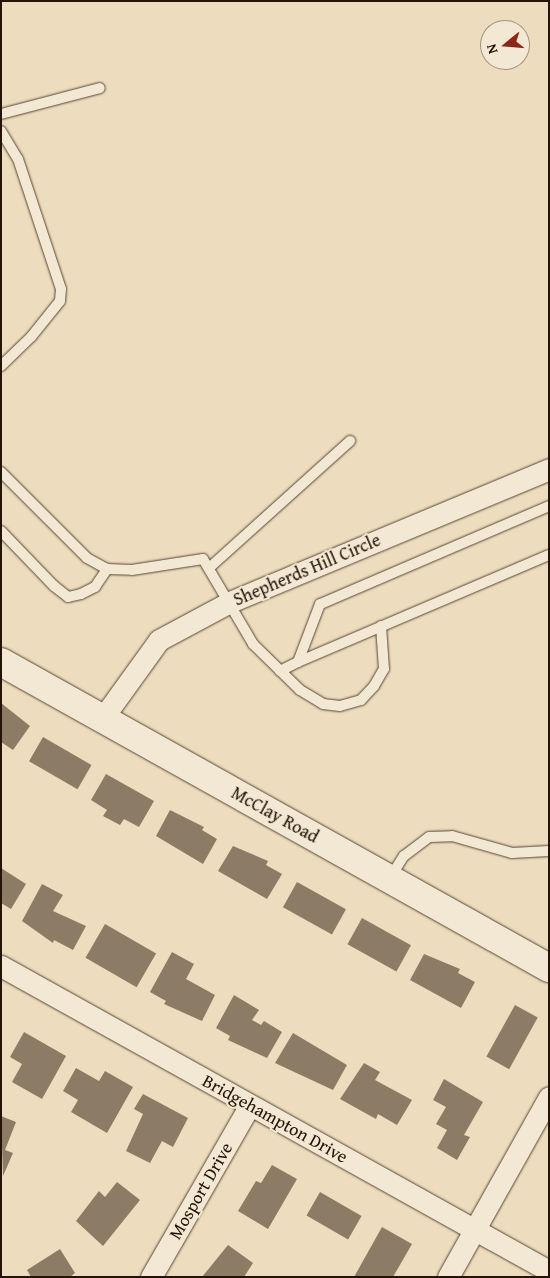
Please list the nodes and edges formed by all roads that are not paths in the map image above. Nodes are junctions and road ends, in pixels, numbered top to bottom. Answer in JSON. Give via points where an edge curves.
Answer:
{"nodes":[{"id":1,"x":100,"y":88,"type":"dead end"},
{"id":2,"x":1,"y":114,"type":"edge"},
{"id":3,"x":1,"y":131,"type":"edge"},
{"id":4,"x":1,"y":366,"type":"edge"},
{"id":5,"x":350,"y":441,"type":"dead end"},
{"id":6,"x":549,"y":469,"type":"edge"},
{"id":7,"x":1,"y":472,"type":"edge"},
{"id":8,"x":549,"y":506,"type":"edge"},
{"id":9,"x":1,"y":531,"type":"edge"},
{"id":10,"x":549,"y":555,"type":"edge"},
{"id":11,"x":209,"y":568,"type":"junction"},
{"id":12,"x":107,"y":569,"type":"junction"},
{"id":13,"x":230,"y":602,"type":"junction"},
{"id":14,"x":381,"y":626,"type":"junction"},
{"id":15,"x":1,"y":662,"type":"edge"},
{"id":16,"x":298,"y":662,"type":"junction"},
{"id":17,"x":280,"y":671,"type":"junction"},
{"id":18,"x":102,"y":719,"type":"junction"},
{"id":19,"x":549,"y":851,"type":"edge"},
{"id":20,"x":389,"y":879,"type":"junction"},
{"id":21,"x":549,"y":968,"type":"edge"},
{"id":22,"x":4,"y":973,"type":"edge"},
{"id":23,"x":549,"y":1096,"type":"edge"},
{"id":24,"x":250,"y":1105,"type":"junction"},
{"id":25,"x":473,"y":1230,"type":"junction"},
{"id":26,"x":549,"y":1271,"type":"edge"},
{"id":27,"x":151,"y":1277,"type":"edge"},
{"id":28,"x":448,"y":1277,"type":"edge"}],
"edges":[{"from":1,"to":2,"type":"lane"},
{"from":3,"to":4,"type":"lane","via":[[18,159],[62,289],[60,301],[31,337]]},
{"from":5,"to":11,"type":"lane"},
{"from":6,"to":13,"type":"street","name":"Shepherds Hill Circle"},
{"from":7,"to":12,"type":"lane","via":[[87,558]]},
{"from":8,"to":16,"type":"lane","via":[[320,604]]},
{"from":9,"to":12,"type":"lane","via":[[54,586],[68,596],[81,594],[95,586]]},
{"from":10,"to":14,"type":"lane"},
{"from":11,"to":12,"type":"lane","via":[[203,559],[132,570]]},
{"from":11,"to":13,"type":"lane"},
{"from":13,"to":17,"type":"lane","via":[[253,644]]},
{"from":13,"to":18,"type":"street","name":"Shepherds Hill Circle","via":[[160,640]]},
{"from":14,"to":16,"type":"lane"},
{"from":14,"to":17,"type":"lane","via":[[384,669],[361,700],[340,706],[323,704],[300,690]]},
{"from":15,"to":18,"type":"main road","name":"McClay Road"},
{"from":16,"to":17,"type":"lane"},
{"from":18,"to":20,"type":"main road","name":"McClay Road"},
{"from":19,"to":20,"type":"lane","via":[[512,853],[452,836],[428,837],[404,856]]},
{"from":20,"to":21,"type":"main road","name":"McClay Road"},
{"from":22,"to":24,"type":"street","name":"Bridgehampton Drive"},
{"from":23,"to":25,"type":"street"},
{"from":24,"to":25,"type":"street","name":"Bridgehampton Drive"},
{"from":24,"to":27,"type":"street","name":"Mosport Drive"},
{"from":25,"to":26,"type":"street","name":"Bridgehampton Drive"},
{"from":25,"to":28,"type":"street"}]}
